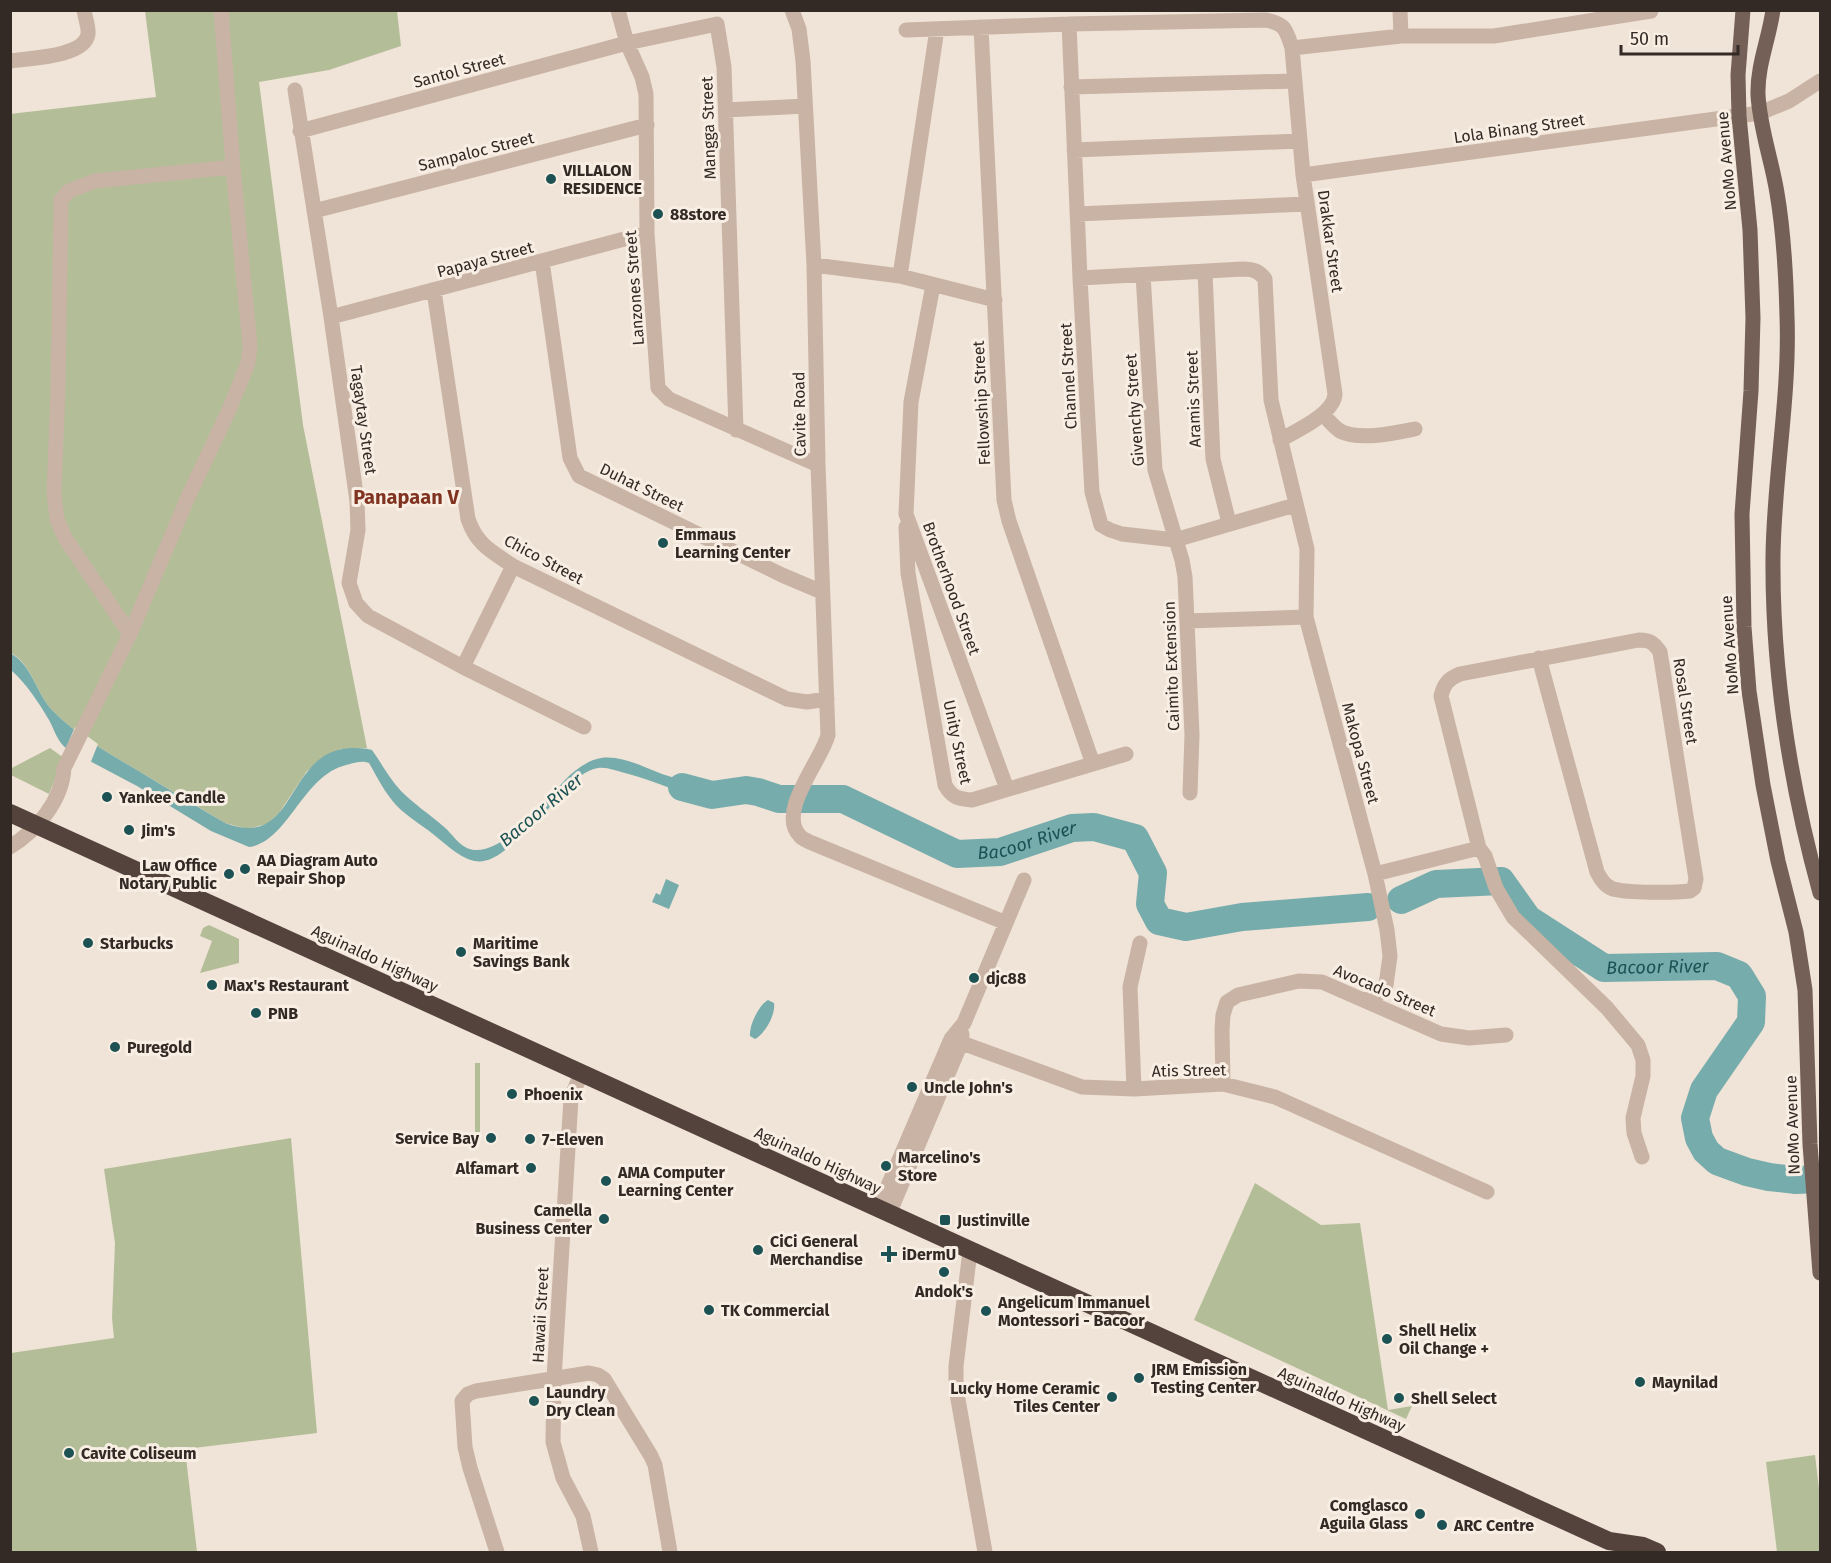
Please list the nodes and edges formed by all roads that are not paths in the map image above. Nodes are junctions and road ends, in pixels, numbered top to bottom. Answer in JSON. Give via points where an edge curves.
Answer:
{"nodes":[{"id":1,"x":84,"y":10,"type":"edge"},
{"id":2,"x":221,"y":10,"type":"edge"},
{"id":3,"x":618,"y":10,"type":"edge"},
{"id":4,"x":792,"y":10,"type":"edge"},
{"id":5,"x":1400,"y":10,"type":"edge"},
{"id":6,"x":1743,"y":10,"type":"edge"},
{"id":7,"x":1773,"y":10,"type":"edge"},
{"id":8,"x":1651,"y":11,"type":"edge"},
{"id":9,"x":1069,"y":24,"type":"junction"},
{"id":10,"x":981,"y":27,"type":"junction"},
{"id":11,"x":937,"y":29,"type":"junction"},
{"id":12,"x":906,"y":30,"type":"dead end"},
{"id":13,"x":1401,"y":36,"type":"junction"},
{"id":14,"x":627,"y":43,"type":"junction"},
{"id":15,"x":1292,"y":48,"type":"junction"},
{"id":16,"x":10,"y":61,"type":"edge"},
{"id":17,"x":1295,"y":81,"type":"junction"},
{"id":18,"x":1821,"y":81,"type":"edge"},
{"id":19,"x":1071,"y":87,"type":"junction"},
{"id":20,"x":295,"y":90,"type":"dead end"},
{"id":21,"x":805,"y":106,"type":"junction"},
{"id":22,"x":726,"y":110,"type":"junction"},
{"id":23,"x":1760,"y":113,"type":"junction"},
{"id":24,"x":1740,"y":116,"type":"junction"},
{"id":25,"x":647,"y":125,"type":"junction"},
{"id":26,"x":300,"y":131,"type":"junction"},
{"id":27,"x":1300,"y":141,"type":"junction"},
{"id":28,"x":1074,"y":150,"type":"junction"},
{"id":29,"x":233,"y":167,"type":"junction"},
{"id":30,"x":1303,"y":175,"type":"junction"},
{"id":31,"x":1307,"y":204,"type":"junction"},
{"id":32,"x":314,"y":211,"type":"junction"},
{"id":33,"x":1077,"y":214,"type":"junction"},
{"id":34,"x":647,"y":233,"type":"junction"},
{"id":35,"x":542,"y":261,"type":"junction"},
{"id":36,"x":814,"y":265,"type":"junction"},
{"id":37,"x":1205,"y":272,"type":"junction"},
{"id":38,"x":1143,"y":275,"type":"junction"},
{"id":39,"x":900,"y":276,"type":"junction"},
{"id":40,"x":1080,"y":278,"type":"junction"},
{"id":41,"x":933,"y":285,"type":"junction"},
{"id":42,"x":434,"y":291,"type":"junction"},
{"id":43,"x":995,"y":300,"type":"junction"},
{"id":44,"x":332,"y":317,"type":"junction"},
{"id":45,"x":1323,"y":414,"type":"junction"},
{"id":46,"x":1415,"y":429,"type":"dead end"},
{"id":47,"x":736,"y":430,"type":"junction"},
{"id":48,"x":1280,"y":440,"type":"junction"},
{"id":49,"x":818,"y":465,"type":"junction"},
{"id":50,"x":1295,"y":505,"type":"junction"},
{"id":51,"x":906,"y":514,"type":"junction"},
{"id":52,"x":1229,"y":523,"type":"junction"},
{"id":53,"x":1175,"y":540,"type":"junction"},
{"id":54,"x":513,"y":566,"type":"junction"},
{"id":55,"x":822,"y":592,"type":"junction"},
{"id":56,"x":1306,"y":617,"type":"junction"},
{"id":57,"x":1187,"y":621,"type":"junction"},
{"id":58,"x":130,"y":634,"type":"junction"},
{"id":59,"x":1539,"y":658,"type":"junction"},
{"id":60,"x":463,"y":667,"type":"junction"},
{"id":61,"x":827,"y":699,"type":"junction"},
{"id":62,"x":584,"y":727,"type":"dead end"},
{"id":63,"x":1126,"y":754,"type":"dead end"},
{"id":64,"x":1092,"y":764,"type":"junction"},
{"id":65,"x":1007,"y":789,"type":"junction"},
{"id":66,"x":1190,"y":793,"type":"dead end"},
{"id":67,"x":10,"y":813,"type":"edge"},
{"id":68,"x":38,"y":825,"type":"junction"},
{"id":69,"x":10,"y":847,"type":"edge"},
{"id":70,"x":1482,"y":852,"type":"junction"},
{"id":71,"x":1375,"y":874,"type":"junction"},
{"id":72,"x":1024,"y":880,"type":"dead end"},
{"id":73,"x":1821,"y":893,"type":"edge"},
{"id":74,"x":1006,"y":923,"type":"junction"},
{"id":75,"x":1140,"y":942,"type":"dead end"},
{"id":76,"x":1365,"y":1000,"type":"junction"},
{"id":77,"x":1506,"y":1035,"type":"dead end"},
{"id":78,"x":956,"y":1041,"type":"junction"},
{"id":79,"x":581,"y":1074,"type":"junction"},
{"id":80,"x":1223,"y":1084,"type":"junction"},
{"id":81,"x":1134,"y":1089,"type":"junction"},
{"id":82,"x":1642,"y":1157,"type":"dead end"},
{"id":83,"x":1486,"y":1192,"type":"dead end"},
{"id":84,"x":884,"y":1212,"type":"junction"},
{"id":85,"x":970,"y":1251,"type":"junction"},
{"id":86,"x":1821,"y":1273,"type":"edge"},
{"id":87,"x":554,"y":1379,"type":"junction"},
{"id":88,"x":1612,"y":1549,"type":"edge"},
{"id":89,"x":497,"y":1552,"type":"edge"},
{"id":90,"x":591,"y":1552,"type":"edge"},
{"id":91,"x":670,"y":1552,"type":"edge"},
{"id":92,"x":985,"y":1552,"type":"edge"},
{"id":93,"x":1657,"y":1552,"type":"edge"}],
"edges":[{"from":1,"to":16,"type":"street","via":[[88,34],[83,45],[72,52]]},
{"from":2,"to":29,"type":"street"},
{"from":3,"to":14,"type":"street","name":"Lanzones Street"},
{"from":4,"to":21,"type":"street","name":"Cavite Road","via":[[799,29]]},
{"from":5,"to":13,"type":"street"},
{"from":6,"to":24,"type":"main road","name":"NoMo Avenue","via":[[1738,75]]},
{"from":7,"to":23,"type":"main road","via":[[1758,78]]},
{"from":8,"to":13,"type":"street","via":[[1494,36]]},
{"from":9,"to":10,"type":"street"},
{"from":9,"to":15,"type":"street","name":"Drakkar Street","via":[[1266,20],[1278,22],[1286,29]]},
{"from":9,"to":19,"type":"street","name":"Channel Street"},
{"from":10,"to":11,"type":"street"},
{"from":10,"to":43,"type":"street","name":"Fellowship Street"},
{"from":11,"to":12,"type":"street"},
{"from":11,"to":39,"type":"street"},
{"from":13,"to":15,"type":"street"},
{"from":14,"to":22,"type":"street","name":"Mangga Street","via":[[717,24]]},
{"from":14,"to":25,"type":"street","name":"Lanzones Street","via":[[642,77]]},
{"from":14,"to":26,"type":"street","name":"Santol Street"},
{"from":15,"to":17,"type":"street","name":"Drakkar Street"},
{"from":17,"to":19,"type":"street"},
{"from":17,"to":27,"type":"street","name":"Drakkar Street"},
{"from":18,"to":23,"type":"street","name":"Lola Binang Street"},
{"from":19,"to":28,"type":"street","name":"Channel Street"},
{"from":20,"to":26,"type":"street","name":"Tagaytay Street"},
{"from":21,"to":22,"type":"street"},
{"from":21,"to":36,"type":"street","name":"Cavite Road"},
{"from":22,"to":47,"type":"street","name":"Mangga Street"},
{"from":23,"to":24,"type":"street","name":"Lola Binang Street"},
{"from":23,"to":73,"type":"main road","via":[[1778,202],[1787,318],[1775,516],[1775,623],[1794,782]]},
{"from":24,"to":30,"type":"street","name":"Lola Binang Street"},
{"from":24,"to":86,"type":"main road","name":"NoMo Avenue","via":[[1753,318],[1742,513],[1744,627],[1763,784],[1805,990],[1809,1144]]},
{"from":25,"to":32,"type":"street","name":"Sampaloc Street"},
{"from":25,"to":34,"type":"street","name":"Lanzones Street"},
{"from":26,"to":32,"type":"street","name":"Tagaytay Street"},
{"from":27,"to":28,"type":"street"},
{"from":27,"to":30,"type":"street","name":"Drakkar Street"},
{"from":28,"to":33,"type":"street","name":"Channel Street"},
{"from":29,"to":58,"type":"street","via":[[250,346],[248,363]]},
{"from":29,"to":58,"type":"street","via":[[95,181],[69,191],[61,200],[54,493],[57,519]]},
{"from":30,"to":31,"type":"street","name":"Drakkar Street"},
{"from":31,"to":33,"type":"street"},
{"from":31,"to":45,"type":"street","name":"Drakkar Street","via":[[1335,394],[1332,405]]},
{"from":32,"to":44,"type":"street","name":"Tagaytay Street"},
{"from":33,"to":40,"type":"street","name":"Channel Street"},
{"from":34,"to":35,"type":"street","name":"Papaya Street"},
{"from":34,"to":47,"type":"street","name":"Lanzones Street","via":[[658,388],[669,399]]},
{"from":35,"to":42,"type":"street","name":"Papaya Street"},
{"from":35,"to":55,"type":"street","name":"Duhat Street","via":[[570,458],[579,476]]},
{"from":36,"to":39,"type":"street"},
{"from":36,"to":49,"type":"street","name":"Cavite Road"},
{"from":37,"to":38,"type":"street"},
{"from":37,"to":48,"type":"street","name":"Makopa Street","via":[[1253,269],[1264,279],[1271,400]]},
{"from":37,"to":52,"type":"street","name":"Aramis Street","via":[[1213,459]]},
{"from":38,"to":40,"type":"street"},
{"from":38,"to":53,"type":"street","name":"Givenchy Street","via":[[1155,470]]},
{"from":39,"to":41,"type":"street"},
{"from":40,"to":53,"type":"street","name":"Channel Street","via":[[1092,492],[1098,517],[1101,525],[1122,534]]},
{"from":41,"to":43,"type":"street"},
{"from":41,"to":51,"type":"street","name":"Brotherhood Street","via":[[911,402]]},
{"from":42,"to":44,"type":"street","name":"Papaya Street"},
{"from":42,"to":54,"type":"street","name":"Chico Street","via":[[468,519],[482,545]]},
{"from":43,"to":64,"type":"street","name":"Fellowship Street","via":[[1006,511]]},
{"from":44,"to":60,"type":"street","name":"Tagaytay Street","via":[[357,501],[358,530],[349,582],[356,603],[368,616]]},
{"from":45,"to":46,"type":"street","via":[[1352,435]]},
{"from":45,"to":48,"type":"street"},
{"from":47,"to":49,"type":"street","name":"Lanzones Street"},
{"from":48,"to":50,"type":"street","name":"Makopa Street"},
{"from":49,"to":55,"type":"street","name":"Cavite Road"},
{"from":50,"to":52,"type":"street","name":"Channel Street"},
{"from":50,"to":56,"type":"street","name":"Makopa Street","via":[[1306,549]]},
{"from":51,"to":65,"type":"street","name":"Brotherhood Street"},
{"from":51,"to":65,"type":"street","name":"Unity Street","via":[[908,573],[945,785],[950,795],[961,800]]},
{"from":52,"to":53,"type":"street","name":"Channel Street"},
{"from":53,"to":57,"type":"street","name":"Caimito Extension","via":[[1185,578]]},
{"from":54,"to":60,"type":"street"},
{"from":54,"to":61,"type":"street","name":"Chico Street","via":[[788,699]]},
{"from":55,"to":61,"type":"street","name":"Cavite Road"},
{"from":56,"to":57,"type":"street"},
{"from":56,"to":71,"type":"street","name":"Makopa Street"},
{"from":57,"to":66,"type":"street","name":"Caimito Extension","via":[[1192,735]]},
{"from":58,"to":68,"type":"street","via":[[74,758],[64,768],[64,778]]},
{"from":59,"to":59,"type":"street","name":"Rosal Street","via":[[1639,640],[1655,644],[1660,652],[1696,884],[1690,891],[1612,888],[1602,882]]},
{"from":59,"to":70,"type":"street","name":"Rosal Street","via":[[1460,674],[1444,685],[1443,710]]},
{"from":60,"to":62,"type":"street","name":"Tagaytay Street"},
{"from":61,"to":74,"type":"street","name":"Cavite Road","via":[[826,743],[798,792],[795,828],[800,837]]},
{"from":63,"to":64,"type":"street","name":"Unity Street"},
{"from":64,"to":65,"type":"street","name":"Unity Street"},
{"from":67,"to":68,"type":"highway","name":"Aguinaldo Highway"},
{"from":68,"to":69,"type":"street"},
{"from":68,"to":79,"type":"highway","name":"Aguinaldo Highway"},
{"from":70,"to":71,"type":"street"},
{"from":70,"to":82,"type":"street","via":[[1513,917],[1607,1008],[1638,1045],[1643,1077],[1633,1118]]},
{"from":71,"to":76,"type":"street","name":"Makopa Street","via":[[1387,930],[1389,973],[1386,985]]},
{"from":72,"to":74,"type":"street"},
{"from":74,"to":78,"type":"street"},
{"from":75,"to":81,"type":"street","via":[[1130,987]]},
{"from":76,"to":77,"type":"street","name":"Avocado Street","via":[[1441,1034],[1469,1038]]},
{"from":76,"to":80,"type":"street","name":"Avocado Street","via":[[1322,982],[1309,981],[1238,995],[1227,1002],[1223,1015]]},
{"from":78,"to":81,"type":"street","name":"Atis Street","via":[[1082,1087]]},
{"from":78,"to":84,"type":"street"},
{"from":79,"to":84,"type":"highway","name":"Aguinaldo Highway"},
{"from":79,"to":87,"type":"street","name":"Hawaii Street","via":[[571,1098]]},
{"from":80,"to":81,"type":"street","name":"Atis Street"},
{"from":80,"to":83,"type":"street","name":"Atis Street","via":[[1275,1097]]},
{"from":84,"to":85,"type":"highway","name":"Aguinaldo Highway"},
{"from":85,"to":88,"type":"highway","name":"Aguinaldo Highway"},
{"from":85,"to":92,"type":"street","via":[[956,1388]]},
{"from":87,"to":89,"type":"street","via":[[476,1391],[462,1401],[465,1447]]},
{"from":87,"to":90,"type":"street","name":"Hawaii Street","via":[[554,1451],[562,1478],[583,1516]]},
{"from":87,"to":91,"type":"street","via":[[589,1372],[604,1379],[655,1465]]},
{"from":88,"to":93,"type":"highway","name":"Aguinaldo Highway","via":[[1643,1546]]}]}
